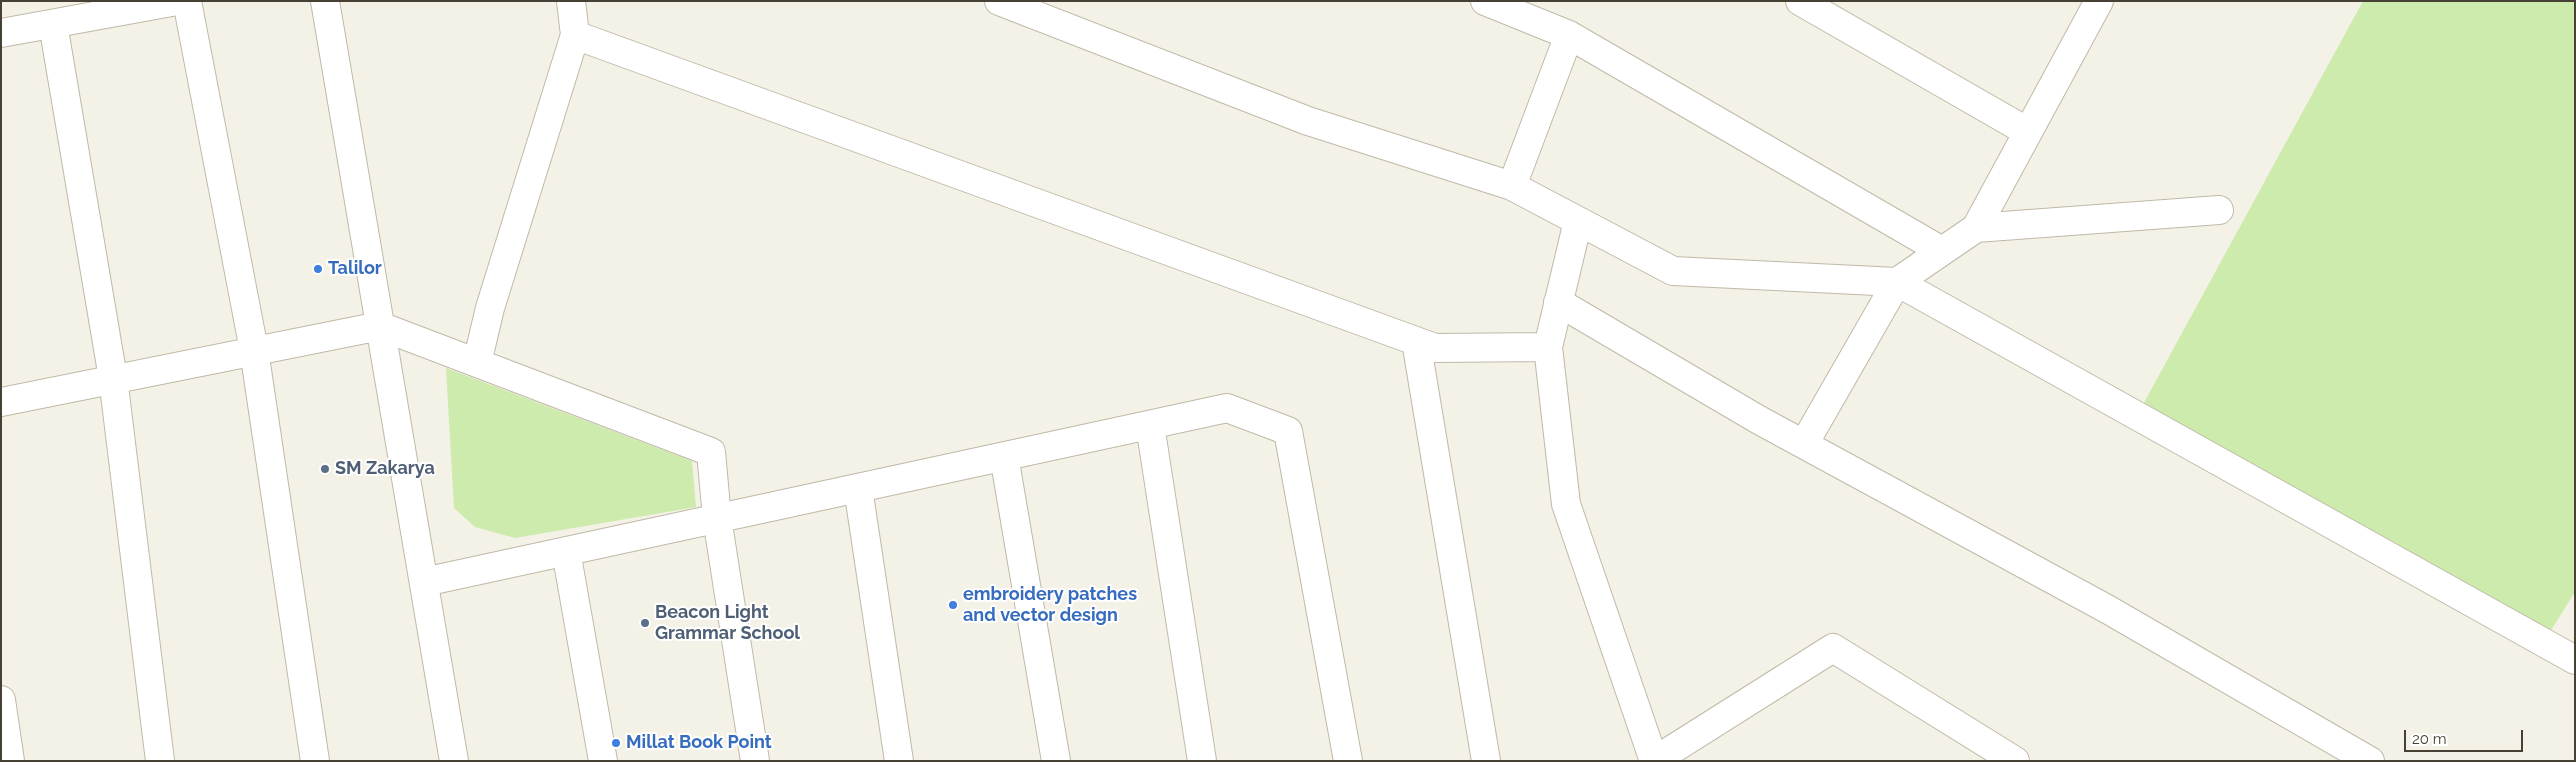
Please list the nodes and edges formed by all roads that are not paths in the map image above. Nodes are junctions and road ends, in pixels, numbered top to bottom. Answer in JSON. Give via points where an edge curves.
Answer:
{"nodes":[{"id":1,"x":177,"y":1,"type":"edge"},
{"id":2,"x":187,"y":1,"type":"edge"},
{"id":3,"x":325,"y":1,"type":"edge"},
{"id":4,"x":571,"y":1,"type":"edge"},
{"id":5,"x":999,"y":1,"type":"edge"},
{"id":6,"x":1485,"y":1,"type":"edge"},
{"id":7,"x":1800,"y":1,"type":"edge"},
{"id":8,"x":2099,"y":1,"type":"edge"},
{"id":9,"x":53,"y":24,"type":"junction"},
{"id":10,"x":1,"y":33,"type":"edge"},
{"id":11,"x":575,"y":35,"type":"junction"},
{"id":12,"x":1570,"y":36,"type":"junction"},
{"id":13,"x":2028,"y":132,"type":"junction"},
{"id":14,"x":1512,"y":186,"type":"junction"},
{"id":15,"x":2219,"y":210,"type":"dead end"},
{"id":16,"x":1578,"y":221,"type":"junction"},
{"id":17,"x":1976,"y":228,"type":"junction"},
{"id":18,"x":1942,"y":251,"type":"junction"},
{"id":19,"x":1897,"y":282,"type":"junction"},
{"id":20,"x":1558,"y":302,"type":"junction"},
{"id":21,"x":380,"y":326,"type":"junction"},
{"id":22,"x":1416,"y":341,"type":"junction"},
{"id":23,"x":1548,"y":347,"type":"junction"},
{"id":24,"x":254,"y":350,"type":"junction"},
{"id":25,"x":477,"y":363,"type":"junction"},
{"id":26,"x":113,"y":378,"type":"junction"},
{"id":27,"x":1,"y":402,"type":"edge"},
{"id":28,"x":1150,"y":425,"type":"junction"},
{"id":29,"x":1804,"y":444,"type":"junction"},
{"id":30,"x":1004,"y":456,"type":"junction"},
{"id":31,"x":858,"y":488,"type":"junction"},
{"id":32,"x":717,"y":518,"type":"junction"},
{"id":33,"x":566,"y":551,"type":"junction"},
{"id":34,"x":424,"y":582,"type":"junction"},
{"id":35,"x":2575,"y":660,"type":"edge"},
{"id":36,"x":1,"y":700,"type":"edge"},
{"id":37,"x":10,"y":761,"type":"edge"},
{"id":38,"x":160,"y":761,"type":"edge"},
{"id":39,"x":315,"y":761,"type":"edge"},
{"id":40,"x":454,"y":761,"type":"edge"},
{"id":41,"x":603,"y":761,"type":"edge"},
{"id":42,"x":755,"y":761,"type":"edge"},
{"id":43,"x":899,"y":761,"type":"edge"},
{"id":44,"x":1056,"y":761,"type":"edge"},
{"id":45,"x":1202,"y":761,"type":"edge"},
{"id":46,"x":1348,"y":761,"type":"edge"},
{"id":47,"x":1486,"y":761,"type":"edge"},
{"id":48,"x":1654,"y":761,"type":"edge"},
{"id":49,"x":2015,"y":761,"type":"edge"},
{"id":50,"x":2370,"y":761,"type":"edge"}],
"edges":[{"from":1,"to":9,"type":"street"},
{"from":2,"to":24,"type":"street"},
{"from":3,"to":21,"type":"street"},
{"from":4,"to":11,"type":"street"},
{"from":5,"to":14,"type":"street","via":[[1308,121]]},
{"from":6,"to":12,"type":"street"},
{"from":7,"to":13,"type":"street"},
{"from":8,"to":13,"type":"street"},
{"from":9,"to":10,"type":"street"},
{"from":9,"to":26,"type":"street"},
{"from":11,"to":22,"type":"street"},
{"from":11,"to":25,"type":"street","via":[[490,308]]},
{"from":12,"to":14,"type":"street"},
{"from":12,"to":18,"type":"street"},
{"from":13,"to":17,"type":"street"},
{"from":14,"to":16,"type":"street"},
{"from":15,"to":17,"type":"street"},
{"from":16,"to":19,"type":"street","via":[[1673,272]]},
{"from":16,"to":20,"type":"street"},
{"from":17,"to":18,"type":"street"},
{"from":18,"to":19,"type":"street"},
{"from":19,"to":29,"type":"street"},
{"from":19,"to":35,"type":"street"},
{"from":20,"to":23,"type":"street"},
{"from":20,"to":29,"type":"street"},
{"from":21,"to":24,"type":"street"},
{"from":21,"to":25,"type":"street"},
{"from":21,"to":34,"type":"street"},
{"from":22,"to":23,"type":"street","via":[[1435,348]]},
{"from":22,"to":47,"type":"street"},
{"from":23,"to":48,"type":"street","via":[[1566,504]]},
{"from":24,"to":26,"type":"street"},
{"from":24,"to":39,"type":"street"},
{"from":25,"to":32,"type":"street","via":[[711,452]]},
{"from":26,"to":27,"type":"street"},
{"from":26,"to":38,"type":"street"},
{"from":28,"to":30,"type":"street"},
{"from":28,"to":45,"type":"street"},
{"from":28,"to":46,"type":"street","via":[[1226,408],[1288,431]]},
{"from":29,"to":50,"type":"street","via":[[2107,610]]},
{"from":30,"to":31,"type":"street"},
{"from":30,"to":44,"type":"street"},
{"from":31,"to":32,"type":"street"},
{"from":31,"to":43,"type":"street"},
{"from":32,"to":33,"type":"street"},
{"from":32,"to":42,"type":"street"},
{"from":33,"to":34,"type":"street"},
{"from":33,"to":41,"type":"street"},
{"from":34,"to":40,"type":"street"},
{"from":36,"to":37,"type":"street"},
{"from":48,"to":49,"type":"street","via":[[1833,648]]}]}
